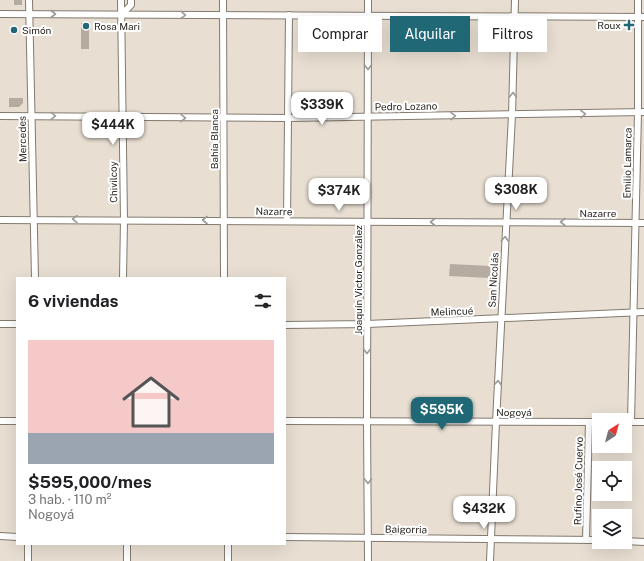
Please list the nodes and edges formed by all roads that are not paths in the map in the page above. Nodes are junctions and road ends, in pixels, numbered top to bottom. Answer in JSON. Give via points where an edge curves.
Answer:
{"nodes":[{"id":1,"x":29,"y":0,"type":"edge"},
{"id":2,"x":121,"y":0,"type":"edge"},
{"id":3,"x":131,"y":0,"type":"edge"},
{"id":4,"x":223,"y":0,"type":"edge"},
{"id":5,"x":368,"y":0,"type":"edge"},
{"id":6,"x":514,"y":0,"type":"edge"},
{"id":7,"x":638,"y":0,"type":"edge"},
{"id":8,"x":0,"y":14,"type":"edge"},
{"id":9,"x":29,"y":14,"type":"junction"},
{"id":10,"x":122,"y":14,"type":"junction"},
{"id":11,"x":223,"y":15,"type":"junction"},
{"id":12,"x":289,"y":15,"type":"junction"},
{"id":13,"x":368,"y":16,"type":"joint"},
{"id":14,"x":382,"y":16,"type":"edge"},
{"id":15,"x":478,"y":16,"type":"edge"},
{"id":16,"x":515,"y":16,"type":"edge"},
{"id":17,"x":547,"y":16,"type":"edge"},
{"id":18,"x":641,"y":17,"type":"edge"},
{"id":19,"x":368,"y":52,"type":"edge"},
{"id":20,"x":514,"y":52,"type":"edge"},
{"id":21,"x":641,"y":112,"type":"edge"},
{"id":22,"x":512,"y":115,"type":"junction"},
{"id":23,"x":0,"y":116,"type":"edge"},
{"id":24,"x":32,"y":116,"type":"junction"},
{"id":25,"x":122,"y":117,"type":"junction"},
{"id":26,"x":368,"y":117,"type":"junction"},
{"id":27,"x":224,"y":118,"type":"junction"},
{"id":28,"x":288,"y":118,"type":"junction"},
{"id":29,"x":34,"y":219,"type":"junction"},
{"id":30,"x":0,"y":220,"type":"edge"},
{"id":31,"x":124,"y":220,"type":"junction"},
{"id":32,"x":224,"y":220,"type":"junction"},
{"id":33,"x":287,"y":221,"type":"junction"},
{"id":34,"x":368,"y":221,"type":"junction"},
{"id":35,"x":506,"y":222,"type":"junction"},
{"id":36,"x":636,"y":223,"type":"junction"},
{"id":37,"x":644,"y":223,"type":"edge"},
{"id":38,"x":35,"y":277,"type":"edge"},
{"id":39,"x":123,"y":277,"type":"edge"},
{"id":40,"x":224,"y":277,"type":"edge"},
{"id":41,"x":634,"y":312,"type":"junction"},
{"id":42,"x":644,"y":312,"type":"edge"},
{"id":43,"x":501,"y":319,"type":"junction"},
{"id":44,"x":0,"y":324,"type":"edge"},
{"id":45,"x":16,"y":324,"type":"edge"},
{"id":46,"x":286,"y":324,"type":"edge"},
{"id":47,"x":367,"y":324,"type":"junction"},
{"id":48,"x":628,"y":413,"type":"edge"},
{"id":49,"x":0,"y":421,"type":"edge"},
{"id":50,"x":16,"y":421,"type":"edge"},
{"id":51,"x":286,"y":421,"type":"edge"},
{"id":52,"x":367,"y":421,"type":"junction"},
{"id":53,"x":496,"y":422,"type":"junction"},
{"id":54,"x":589,"y":422,"type":"joint"},
{"id":55,"x":632,"y":422,"type":"edge"},
{"id":56,"x":644,"y":422,"type":"edge"},
{"id":57,"x":0,"y":536,"type":"edge"},
{"id":58,"x":16,"y":537,"type":"edge"},
{"id":59,"x":286,"y":537,"type":"edge"},
{"id":60,"x":368,"y":538,"type":"junction"},
{"id":61,"x":491,"y":540,"type":"junction"},
{"id":62,"x":586,"y":540,"type":"junction"},
{"id":63,"x":592,"y":540,"type":"edge"},
{"id":64,"x":632,"y":541,"type":"edge"},
{"id":65,"x":644,"y":542,"type":"edge"},
{"id":66,"x":28,"y":545,"type":"edge"},
{"id":67,"x":127,"y":545,"type":"edge"},
{"id":68,"x":228,"y":545,"type":"edge"},
{"id":69,"x":28,"y":561,"type":"edge"},
{"id":70,"x":127,"y":561,"type":"edge"},
{"id":71,"x":228,"y":561,"type":"edge"},
{"id":72,"x":368,"y":561,"type":"edge"},
{"id":73,"x":490,"y":561,"type":"edge"}],
"edges":[{"from":1,"to":9,"type":"street","name":"Mercedes"},
{"from":2,"to":10,"type":"street","name":"Chivilcoy"},
{"from":3,"to":10,"type":"street","via":[[131,5]]},
{"from":4,"to":11,"type":"street","name":"Bahía Blanca"},
{"from":5,"to":13,"type":"street","name":"Joaquín Victor González"},
{"from":6,"to":16,"type":"street","name":"San Nicolás"},
{"from":7,"to":18,"type":"street","name":"Emilio Lamarca"},
{"from":8,"to":9,"type":"street"},
{"from":9,"to":10,"type":"street","one_way":true},
{"from":9,"to":24,"type":"street","name":"Mercedes"},
{"from":10,"to":11,"type":"street","one_way":true},
{"from":10,"to":25,"type":"street","name":"Chivilcoy"},
{"from":11,"to":12,"type":"street"},
{"from":11,"to":27,"type":"street","name":"Bahía Blanca"},
{"from":12,"to":13,"type":"street"},
{"from":12,"to":28,"type":"street"},
{"from":14,"to":15,"type":"street"},
{"from":17,"to":18,"type":"street"},
{"from":18,"to":21,"type":"street","name":"Emilio Lamarca"},
{"from":19,"to":26,"type":"street","name":"Joaquín Victor González","one_way":true},
{"from":22,"to":20,"type":"street","name":"San Nicolás","one_way":true},
{"from":22,"to":21,"type":"street","name":"Pedro Lozano","one_way":true},
{"from":21,"to":36,"type":"street","name":"Emilio Lamarca"},
{"from":26,"to":22,"type":"street","name":"Pedro Lozano","one_way":true},
{"from":22,"to":35,"type":"street","name":"San Nicolás"},
{"from":23,"to":24,"type":"street","name":"Pedro Lozano"},
{"from":24,"to":25,"type":"street","name":"Pedro Lozano","one_way":true},
{"from":24,"to":29,"type":"street","name":"Mercedes"},
{"from":25,"to":27,"type":"street","name":"Pedro Lozano","one_way":true},
{"from":25,"to":31,"type":"street","name":"Chivilcoy"},
{"from":26,"to":28,"type":"street","name":"Pedro Lozano"},
{"from":26,"to":34,"type":"street","name":"Joaquín Victor González"},
{"from":27,"to":28,"type":"street","name":"Pedro Lozano"},
{"from":27,"to":32,"type":"street","name":"Bahía Blanca"},
{"from":28,"to":33,"type":"street"},
{"from":29,"to":30,"type":"street","name":"Nazarre"},
{"from":31,"to":29,"type":"street","name":"Nazarre","one_way":true},
{"from":29,"to":38,"type":"street","name":"Mercedes"},
{"from":32,"to":31,"type":"street","name":"Nazarre","one_way":true},
{"from":31,"to":39,"type":"street","name":"Chivilcoy"},
{"from":32,"to":33,"type":"street","name":"Nazarre"},
{"from":32,"to":40,"type":"street","name":"Bahía Blanca"},
{"from":33,"to":34,"type":"street","name":"Nazarre"},
{"from":35,"to":34,"type":"street","name":"Nazarre","one_way":true},
{"from":34,"to":47,"type":"street","name":"Joaquín Victor González"},
{"from":36,"to":35,"type":"street","name":"Nazarre","one_way":true},
{"from":43,"to":35,"type":"street","name":"San Nicolás","one_way":true},
{"from":36,"to":37,"type":"street","name":"Nazarre"},
{"from":36,"to":41,"type":"street","name":"Emilio Lamarca"},
{"from":41,"to":42,"type":"street","name":"Melincué"},
{"from":41,"to":43,"type":"street","name":"Melincué"},
{"from":41,"to":48,"type":"street","name":"Emilio Lamarca"},
{"from":43,"to":47,"type":"street","name":"Melincué"},
{"from":53,"to":43,"type":"street","name":"San Nicolás","one_way":true},
{"from":44,"to":45,"type":"street"},
{"from":46,"to":47,"type":"street","name":"Melincué"},
{"from":47,"to":52,"type":"street","name":"Joaquín Victor González","one_way":true},
{"from":49,"to":50,"type":"street"},
{"from":51,"to":52,"type":"street","name":"Nogoyá"},
{"from":52,"to":53,"type":"street","name":"Nogoyá"},
{"from":52,"to":60,"type":"street","name":"Joaquín Victor González","one_way":true},
{"from":53,"to":54,"type":"street","name":"Nogoyá"},
{"from":53,"to":61,"type":"street","name":"San Nicolás"},
{"from":54,"to":62,"type":"street","name":"Rufino José Cuervo"},
{"from":55,"to":56,"type":"street"},
{"from":57,"to":58,"type":"street"},
{"from":59,"to":60,"type":"street","name":"Baigorria"},
{"from":60,"to":61,"type":"street","name":"Baigorria"},
{"from":60,"to":72,"type":"street","name":"Joaquín Victor González"},
{"from":61,"to":62,"type":"street","name":"Baigorria"},
{"from":61,"to":73,"type":"street","name":"San Nicolás"},
{"from":62,"to":63,"type":"street","name":"Baigorria"},
{"from":64,"to":65,"type":"street"},
{"from":66,"to":69,"type":"street"},
{"from":67,"to":70,"type":"street"},
{"from":68,"to":71,"type":"street"}]}
